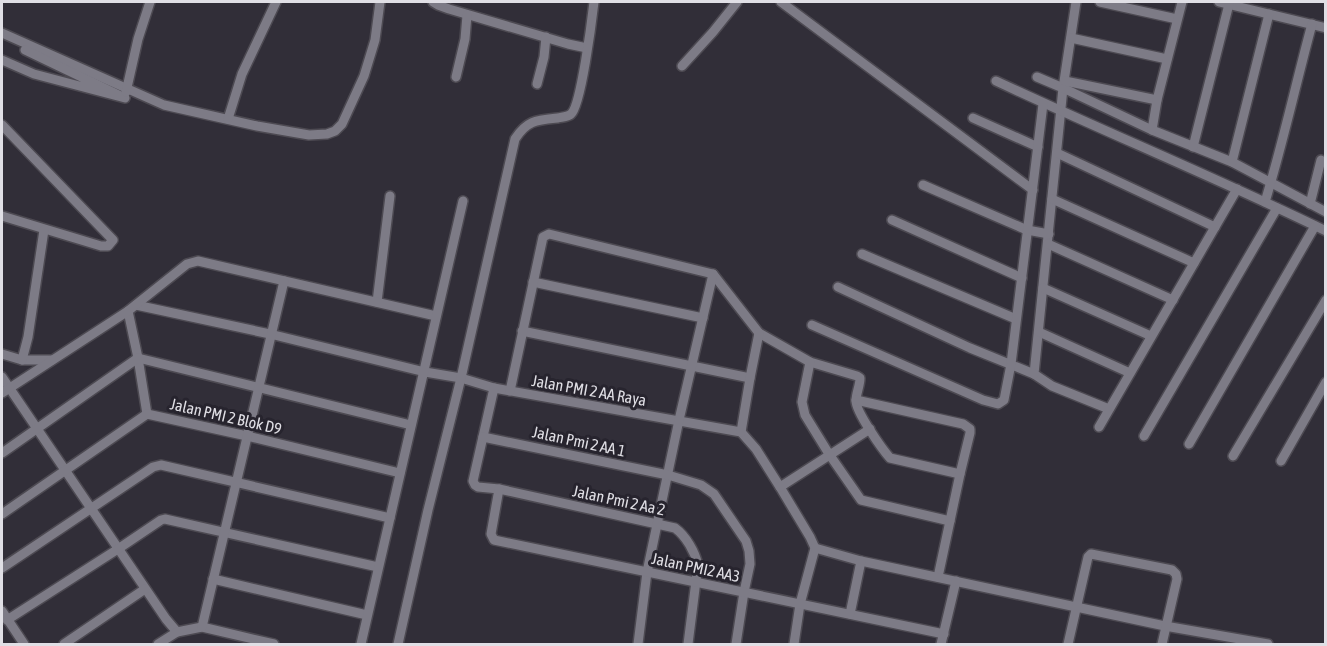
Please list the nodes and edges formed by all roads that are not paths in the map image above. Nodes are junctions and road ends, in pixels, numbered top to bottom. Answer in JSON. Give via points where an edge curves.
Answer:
{"nodes":[{"id":1,"x":150,"y":2,"type":"edge"},
{"id":2,"x":276,"y":2,"type":"edge"},
{"id":3,"x":380,"y":2,"type":"edge"},
{"id":4,"x":433,"y":2,"type":"edge"},
{"id":5,"x":594,"y":2,"type":"edge"},
{"id":6,"x":736,"y":2,"type":"edge"},
{"id":7,"x":781,"y":2,"type":"edge"},
{"id":8,"x":1076,"y":2,"type":"edge"},
{"id":9,"x":1100,"y":2,"type":"edge"},
{"id":10,"x":1182,"y":2,"type":"edge"},
{"id":11,"x":1224,"y":3,"type":"edge"},
{"id":12,"x":1269,"y":14,"type":"junction"},
{"id":13,"x":467,"y":15,"type":"junction"},
{"id":14,"x":1177,"y":20,"type":"junction"},
{"id":15,"x":1312,"y":24,"type":"junction"},
{"id":16,"x":1326,"y":28,"type":"edge"},
{"id":17,"x":2,"y":33,"type":"edge"},
{"id":18,"x":546,"y":37,"type":"junction"},
{"id":19,"x":1071,"y":38,"type":"junction"},
{"id":20,"x":2,"y":39,"type":"edge"},
{"id":21,"x":587,"y":48,"type":"junction"},
{"id":22,"x":1167,"y":59,"type":"junction"},
{"id":23,"x":2,"y":60,"type":"edge"},
{"id":24,"x":682,"y":66,"type":"dead end"},
{"id":25,"x":1037,"y":76,"type":"dead end"},
{"id":26,"x":456,"y":77,"type":"dead end"},
{"id":27,"x":996,"y":81,"type":"dead end"},
{"id":28,"x":537,"y":84,"type":"dead end"},
{"id":29,"x":1064,"y":84,"type":"junction"},
{"id":30,"x":125,"y":98,"type":"junction"},
{"id":31,"x":1157,"y":100,"type":"junction"},
{"id":32,"x":1043,"y":104,"type":"junction"},
{"id":33,"x":1061,"y":112,"type":"junction"},
{"id":34,"x":974,"y":118,"type":"dead end"},
{"id":35,"x":228,"y":119,"type":"junction"},
{"id":36,"x":2,"y":125,"type":"edge"},
{"id":37,"x":1152,"y":130,"type":"junction"},
{"id":38,"x":1038,"y":147,"type":"junction"},
{"id":39,"x":1193,"y":147,"type":"junction"},
{"id":40,"x":1057,"y":153,"type":"junction"},
{"id":41,"x":1320,"y":159,"type":"dead end"},
{"id":42,"x":1232,"y":162,"type":"junction"},
{"id":43,"x":1271,"y":182,"type":"junction"},
{"id":44,"x":923,"y":185,"type":"dead end"},
{"id":45,"x":1237,"y":189,"type":"junction"},
{"id":46,"x":1033,"y":190,"type":"junction"},
{"id":47,"x":390,"y":196,"type":"dead end"},
{"id":48,"x":1052,"y":199,"type":"junction"},
{"id":49,"x":463,"y":201,"type":"dead end"},
{"id":50,"x":1265,"y":202,"type":"junction"},
{"id":51,"x":1311,"y":204,"type":"junction"},
{"id":52,"x":1277,"y":208,"type":"junction"},
{"id":53,"x":1326,"y":212,"type":"edge"},
{"id":54,"x":2,"y":216,"type":"edge"},
{"id":55,"x":892,"y":220,"type":"dead end"},
{"id":56,"x":1315,"y":226,"type":"junction"},
{"id":57,"x":1215,"y":227,"type":"junction"},
{"id":58,"x":44,"y":230,"type":"junction"},
{"id":59,"x":1027,"y":230,"type":"junction"},
{"id":60,"x":1326,"y":231,"type":"edge"},
{"id":61,"x":1048,"y":239,"type":"junction"},
{"id":62,"x":862,"y":254,"type":"dead end"},
{"id":63,"x":1194,"y":263,"type":"junction"},
{"id":64,"x":713,"y":274,"type":"junction"},
{"id":65,"x":1022,"y":278,"type":"junction"},
{"id":66,"x":284,"y":281,"type":"junction"},
{"id":67,"x":533,"y":282,"type":"junction"},
{"id":68,"x":838,"y":287,"type":"dead end"},
{"id":69,"x":1043,"y":288,"type":"junction"},
{"id":70,"x":1173,"y":300,"type":"junction"},
{"id":71,"x":377,"y":302,"type":"junction"},
{"id":72,"x":1324,"y":306,"type":"edge"},
{"id":73,"x":132,"y":308,"type":"junction"},
{"id":74,"x":436,"y":316,"type":"junction"},
{"id":75,"x":703,"y":318,"type":"junction"},
{"id":76,"x":1016,"y":320,"type":"junction"},
{"id":77,"x":812,"y":325,"type":"dead end"},
{"id":78,"x":522,"y":331,"type":"junction"},
{"id":79,"x":1039,"y":332,"type":"junction"},
{"id":80,"x":759,"y":333,"type":"junction"},
{"id":81,"x":270,"y":334,"type":"junction"},
{"id":82,"x":1152,"y":336,"type":"junction"},
{"id":83,"x":2,"y":354,"type":"edge"},
{"id":84,"x":138,"y":358,"type":"junction"},
{"id":85,"x":22,"y":360,"type":"junction"},
{"id":86,"x":52,"y":360,"type":"junction"},
{"id":87,"x":810,"y":362,"type":"junction"},
{"id":88,"x":1011,"y":364,"type":"junction"},
{"id":89,"x":692,"y":366,"type":"junction"},
{"id":90,"x":425,"y":372,"type":"junction"},
{"id":91,"x":1034,"y":374,"type":"junction"},
{"id":92,"x":1130,"y":374,"type":"junction"},
{"id":93,"x":2,"y":377,"type":"edge"},
{"id":94,"x":462,"y":378,"type":"junction"},
{"id":95,"x":750,"y":378,"type":"junction"},
{"id":96,"x":1326,"y":382,"type":"edge"},
{"id":97,"x":258,"y":388,"type":"junction"},
{"id":98,"x":495,"y":388,"type":"junction"},
{"id":99,"x":5,"y":390,"type":"edge"},
{"id":100,"x":510,"y":391,"type":"junction"},
{"id":101,"x":856,"y":400,"type":"junction"},
{"id":102,"x":1109,"y":409,"type":"junction"},
{"id":103,"x":147,"y":414,"type":"junction"},
{"id":104,"x":679,"y":420,"type":"junction"},
{"id":105,"x":411,"y":426,"type":"junction"},
{"id":106,"x":1099,"y":427,"type":"dead end"},
{"id":107,"x":37,"y":429,"type":"junction"},
{"id":108,"x":870,"y":429,"type":"junction"},
{"id":109,"x":741,"y":432,"type":"junction"},
{"id":110,"x":247,"y":436,"type":"junction"},
{"id":111,"x":1144,"y":436,"type":"dead end"},
{"id":112,"x":483,"y":437,"type":"junction"},
{"id":113,"x":1189,"y":444,"type":"dead end"},
{"id":114,"x":2,"y":453,"type":"edge"},
{"id":115,"x":829,"y":454,"type":"junction"},
{"id":116,"x":1233,"y":456,"type":"dead end"},
{"id":117,"x":1281,"y":461,"type":"dead end"},
{"id":118,"x":65,"y":470,"type":"junction"},
{"id":119,"x":400,"y":473,"type":"junction"},
{"id":120,"x":960,"y":474,"type":"junction"},
{"id":121,"x":668,"y":475,"type":"junction"},
{"id":122,"x":236,"y":483,"type":"junction"},
{"id":123,"x":780,"y":487,"type":"junction"},
{"id":124,"x":499,"y":489,"type":"junction"},
{"id":125,"x":91,"y":508,"type":"junction"},
{"id":126,"x":2,"y":514,"type":"edge"},
{"id":127,"x":390,"y":518,"type":"junction"},
{"id":128,"x":950,"y":521,"type":"junction"},
{"id":129,"x":657,"y":523,"type":"junction"},
{"id":130,"x":224,"y":532,"type":"junction"},
{"id":131,"x":815,"y":548,"type":"junction"},
{"id":132,"x":118,"y":549,"type":"junction"},
{"id":133,"x":861,"y":561,"type":"junction"},
{"id":134,"x":378,"y":567,"type":"junction"},
{"id":135,"x":2,"y":568,"type":"edge"},
{"id":136,"x":647,"y":572,"type":"junction"},
{"id":137,"x":938,"y":577,"type":"junction"},
{"id":138,"x":213,"y":579,"type":"junction"},
{"id":139,"x":956,"y":581,"type":"junction"},
{"id":140,"x":696,"y":582,"type":"junction"},
{"id":141,"x":145,"y":589,"type":"junction"},
{"id":142,"x":744,"y":592,"type":"junction"},
{"id":143,"x":800,"y":604,"type":"junction"},
{"id":144,"x":1077,"y":607,"type":"junction"},
{"id":145,"x":2,"y":611,"type":"edge"},
{"id":146,"x":850,"y":614,"type":"junction"},
{"id":147,"x":367,"y":615,"type":"junction"},
{"id":148,"x":8,"y":620,"type":"junction"},
{"id":149,"x":1166,"y":626,"type":"junction"},
{"id":150,"x":202,"y":627,"type":"junction"},
{"id":151,"x":177,"y":632,"type":"junction"},
{"id":152,"x":944,"y":634,"type":"junction"},
{"id":153,"x":24,"y":645,"type":"edge"},
{"id":154,"x":64,"y":645,"type":"edge"},
{"id":155,"x":158,"y":645,"type":"edge"},
{"id":156,"x":274,"y":645,"type":"edge"},
{"id":157,"x":361,"y":645,"type":"edge"},
{"id":158,"x":398,"y":645,"type":"edge"},
{"id":159,"x":638,"y":645,"type":"edge"},
{"id":160,"x":688,"y":645,"type":"edge"},
{"id":161,"x":735,"y":645,"type":"edge"},
{"id":162,"x":794,"y":645,"type":"edge"},
{"id":163,"x":941,"y":645,"type":"edge"},
{"id":164,"x":1068,"y":645,"type":"edge"},
{"id":165,"x":1162,"y":645,"type":"edge"},
{"id":166,"x":1268,"y":645,"type":"edge"}],
"edges":[{"from":1,"to":30,"type":"street"},
{"from":2,"to":35,"type":"street","via":[[242,74]]},
{"from":3,"to":35,"type":"street","via":[[375,40],[364,76],[335,131],[309,135]]},
{"from":4,"to":13,"type":"street"},
{"from":5,"to":21,"type":"street"},
{"from":6,"to":24,"type":"street"},
{"from":7,"to":46,"type":"street"},
{"from":8,"to":19,"type":"street"},
{"from":9,"to":14,"type":"street"},
{"from":10,"to":14,"type":"street"},
{"from":11,"to":12,"type":"street"},
{"from":11,"to":39,"type":"street"},
{"from":12,"to":15,"type":"street"},
{"from":12,"to":42,"type":"street"},
{"from":13,"to":18,"type":"street"},
{"from":13,"to":26,"type":"street"},
{"from":14,"to":22,"type":"street"},
{"from":15,"to":16,"type":"street"},
{"from":15,"to":43,"type":"street"},
{"from":17,"to":35,"type":"street","via":[[164,105]]},
{"from":18,"to":21,"type":"street"},
{"from":18,"to":28,"type":"street"},
{"from":19,"to":22,"type":"street"},
{"from":19,"to":29,"type":"street"},
{"from":20,"to":30,"type":"street"},
{"from":21,"to":94,"type":"street","via":[[573,113],[525,125],[515,139]]},
{"from":22,"to":31,"type":"street"},
{"from":23,"to":30,"type":"street","via":[[34,74]]},
{"from":25,"to":29,"type":"street"},
{"from":27,"to":32,"type":"street"},
{"from":29,"to":31,"type":"street"},
{"from":29,"to":33,"type":"street"},
{"from":29,"to":37,"type":"street"},
{"from":31,"to":37,"type":"street"},
{"from":32,"to":33,"type":"street"},
{"from":32,"to":38,"type":"street"},
{"from":33,"to":40,"type":"street"},
{"from":33,"to":45,"type":"street"},
{"from":34,"to":38,"type":"street"},
{"from":36,"to":58,"type":"street","via":[[113,240],[102,246]]},
{"from":37,"to":39,"type":"street"},
{"from":38,"to":46,"type":"street"},
{"from":39,"to":42,"type":"street"},
{"from":40,"to":48,"type":"street"},
{"from":40,"to":57,"type":"street"},
{"from":41,"to":51,"type":"street"},
{"from":42,"to":43,"type":"street"},
{"from":43,"to":50,"type":"street"},
{"from":43,"to":51,"type":"street"},
{"from":44,"to":59,"type":"street"},
{"from":45,"to":50,"type":"street"},
{"from":45,"to":57,"type":"street"},
{"from":46,"to":59,"type":"street"},
{"from":47,"to":71,"type":"street"},
{"from":48,"to":61,"type":"street"},
{"from":48,"to":63,"type":"street"},
{"from":49,"to":74,"type":"street"},
{"from":50,"to":52,"type":"street"},
{"from":51,"to":53,"type":"street"},
{"from":52,"to":56,"type":"street"},
{"from":52,"to":111,"type":"street"},
{"from":54,"to":58,"type":"street"},
{"from":55,"to":65,"type":"street"},
{"from":56,"to":60,"type":"street"},
{"from":56,"to":113,"type":"street"},
{"from":57,"to":63,"type":"street"},
{"from":58,"to":85,"type":"street"},
{"from":59,"to":61,"type":"street"},
{"from":59,"to":65,"type":"street"},
{"from":61,"to":69,"type":"street"},
{"from":61,"to":70,"type":"street"},
{"from":62,"to":76,"type":"street"},
{"from":63,"to":70,"type":"street"},
{"from":64,"to":67,"type":"street","via":[[546,234]]},
{"from":64,"to":75,"type":"street"},
{"from":64,"to":80,"type":"street"},
{"from":65,"to":76,"type":"street"},
{"from":66,"to":71,"type":"street"},
{"from":66,"to":73,"type":"street","via":[[198,261],[186,264]]},
{"from":66,"to":81,"type":"street"},
{"from":67,"to":75,"type":"street"},
{"from":67,"to":78,"type":"street"},
{"from":68,"to":88,"type":"street"},
{"from":69,"to":79,"type":"street"},
{"from":69,"to":82,"type":"street"},
{"from":70,"to":82,"type":"street"},
{"from":71,"to":74,"type":"street"},
{"from":72,"to":116,"type":"street"},
{"from":73,"to":81,"type":"street","name":"Jalan PMI 2 AA Raya"},
{"from":73,"to":84,"type":"street"},
{"from":73,"to":86,"type":"street"},
{"from":74,"to":90,"type":"street"},
{"from":75,"to":89,"type":"street"},
{"from":76,"to":88,"type":"street"},
{"from":77,"to":88,"type":"street","via":[[998,404],[1004,400]]},
{"from":78,"to":89,"type":"street"},
{"from":78,"to":100,"type":"street"},
{"from":79,"to":91,"type":"street"},
{"from":79,"to":92,"type":"street"},
{"from":80,"to":87,"type":"street"},
{"from":80,"to":95,"type":"street"},
{"from":81,"to":90,"type":"street","name":"Jalan PMI 2 AA Raya"},
{"from":81,"to":97,"type":"street"},
{"from":82,"to":92,"type":"street"},
{"from":83,"to":85,"type":"street"},
{"from":84,"to":97,"type":"street"},
{"from":84,"to":103,"type":"street"},
{"from":84,"to":107,"type":"street"},
{"from":85,"to":86,"type":"street"},
{"from":86,"to":99,"type":"street"},
{"from":87,"to":101,"type":"street","via":[[860,378]]},
{"from":87,"to":115,"type":"street","via":[[802,409]]},
{"from":88,"to":91,"type":"street"},
{"from":89,"to":95,"type":"street"},
{"from":89,"to":104,"type":"street"},
{"from":90,"to":94,"type":"street","name":"Jalan PMI 2 AA Raya"},
{"from":90,"to":105,"type":"street"},
{"from":91,"to":102,"type":"street","via":[[1052,386]]},
{"from":92,"to":102,"type":"street"},
{"from":93,"to":99,"type":"street"},
{"from":94,"to":98,"type":"street","name":"Jalan PMI 2 AA Raya"},
{"from":94,"to":158,"type":"street"},
{"from":95,"to":109,"type":"street"},
{"from":96,"to":117,"type":"street"},
{"from":97,"to":105,"type":"street"},
{"from":97,"to":110,"type":"street"},
{"from":98,"to":100,"type":"street","name":"Jalan PMI 2 AA Raya"},
{"from":98,"to":112,"type":"street"},
{"from":99,"to":107,"type":"street"},
{"from":100,"to":104,"type":"street","name":"Jalan PMI 2 AA Raya"},
{"from":101,"to":108,"type":"street"},
{"from":101,"to":120,"type":"street","via":[[967,426],[970,433]]},
{"from":102,"to":106,"type":"street"},
{"from":103,"to":110,"type":"street","name":"Jalan PMI 2 Blok D9"},
{"from":103,"to":118,"type":"street","name":"Jalan PMI 2 Blok D9"},
{"from":104,"to":109,"type":"street","name":"Jalan PMI 2 AA Raya"},
{"from":104,"to":121,"type":"street"},
{"from":105,"to":119,"type":"street"},
{"from":107,"to":114,"type":"street"},
{"from":107,"to":118,"type":"street"},
{"from":108,"to":115,"type":"street"},
{"from":108,"to":120,"type":"street","via":[[890,458]]},
{"from":109,"to":123,"type":"street"},
{"from":110,"to":119,"type":"street","name":"Jalan PMI 2 Blok D9"},
{"from":110,"to":122,"type":"street"},
{"from":112,"to":121,"type":"street","name":"Jalan Pmi 2 AA 1"},
{"from":112,"to":124,"type":"street","name":"Jalan Pmi 2 Aa 2","via":[[473,481],[478,487]]},
{"from":115,"to":123,"type":"street"},
{"from":115,"to":128,"type":"street","via":[[861,500]]},
{"from":118,"to":125,"type":"street"},
{"from":118,"to":126,"type":"street","name":"Jalan PMI 2 Blok D9"},
{"from":119,"to":127,"type":"street"},
{"from":120,"to":128,"type":"street"},
{"from":121,"to":129,"type":"street"},
{"from":121,"to":142,"type":"street","name":"Jalan Pmi 2 AA 1","via":[[701,485],[714,494],[746,541],[750,564]]},
{"from":122,"to":125,"type":"street","via":[[161,465]]},
{"from":122,"to":127,"type":"street"},
{"from":122,"to":130,"type":"street"},
{"from":123,"to":131,"type":"street"},
{"from":124,"to":129,"type":"street","name":"Jalan Pmi 2 Aa 2"},
{"from":124,"to":136,"type":"street","name":"Jalan PMI2 AA3","via":[[491,534],[494,540]]},
{"from":125,"to":132,"type":"street"},
{"from":125,"to":135,"type":"street"},
{"from":127,"to":134,"type":"street"},
{"from":128,"to":137,"type":"street"},
{"from":129,"to":136,"type":"street"},
{"from":129,"to":140,"type":"street","name":"Jalan Pmi 2 Aa 2","via":[[681,532],[696,556]]},
{"from":130,"to":132,"type":"street","via":[[165,519]]},
{"from":130,"to":134,"type":"street"},
{"from":130,"to":138,"type":"street"},
{"from":131,"to":133,"type":"street"},
{"from":131,"to":143,"type":"street"},
{"from":132,"to":141,"type":"street"},
{"from":132,"to":148,"type":"street"},
{"from":133,"to":137,"type":"street"},
{"from":133,"to":146,"type":"street"},
{"from":134,"to":147,"type":"street"},
{"from":136,"to":140,"type":"street","name":"Jalan PMI2 AA3"},
{"from":136,"to":159,"type":"street"},
{"from":137,"to":139,"type":"street"},
{"from":138,"to":147,"type":"street"},
{"from":138,"to":150,"type":"street"},
{"from":139,"to":144,"type":"street"},
{"from":139,"to":152,"type":"street"},
{"from":140,"to":142,"type":"street","name":"Jalan PMI2 AA3"},
{"from":140,"to":160,"type":"street","name":"Jalan Pmi 2 Aa 2"},
{"from":141,"to":151,"type":"street"},
{"from":141,"to":154,"type":"street"},
{"from":142,"to":143,"type":"street","name":"Jalan PMI2 AA3"},
{"from":142,"to":161,"type":"street","name":"Jalan Pmi 2 AA 1"},
{"from":143,"to":146,"type":"street","name":"Jalan PMI2 AA3"},
{"from":143,"to":162,"type":"street"},
{"from":144,"to":149,"type":"street"},
{"from":144,"to":149,"type":"street","via":[[1091,554],[1172,570],[1177,579]]},
{"from":144,"to":164,"type":"street"},
{"from":145,"to":148,"type":"street"},
{"from":146,"to":152,"type":"street","name":"Jalan PMI2 AA3"},
{"from":147,"to":157,"type":"street"},
{"from":148,"to":153,"type":"street"},
{"from":149,"to":165,"type":"street"},
{"from":149,"to":166,"type":"street"},
{"from":150,"to":151,"type":"street"},
{"from":150,"to":156,"type":"street"},
{"from":151,"to":155,"type":"street"},
{"from":152,"to":163,"type":"street"}]}
